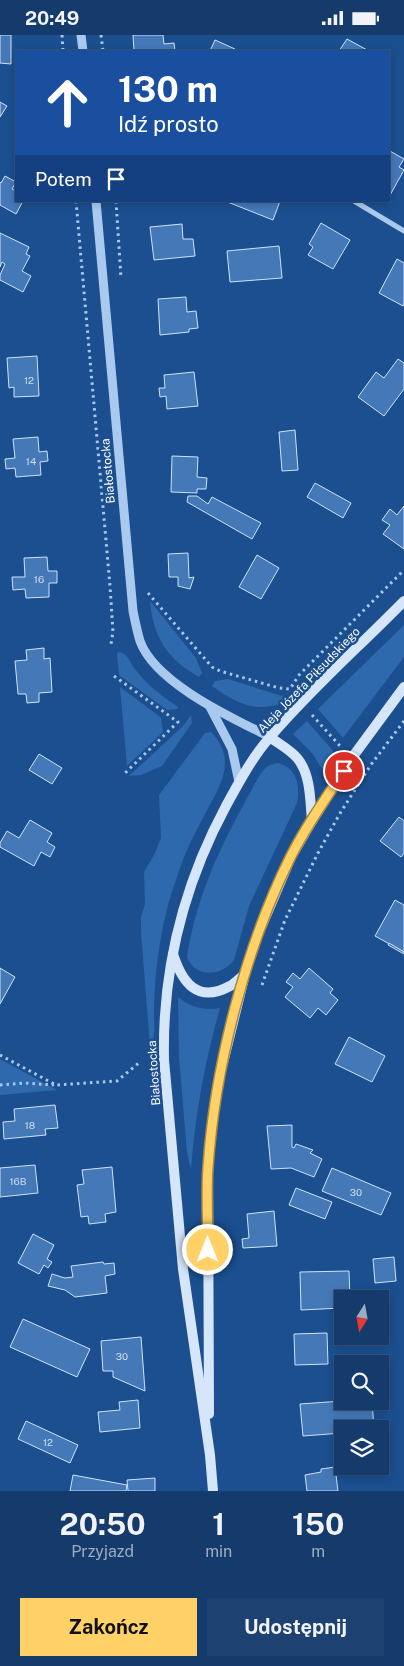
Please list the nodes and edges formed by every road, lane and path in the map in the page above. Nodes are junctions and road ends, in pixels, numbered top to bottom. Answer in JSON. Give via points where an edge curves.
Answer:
{"nodes":[{"id":1,"x":62,"y":35,"type":"edge"},
{"id":2,"x":81,"y":35,"type":"edge"},
{"id":3,"x":101,"y":35,"type":"edge"},
{"id":4,"x":63,"y":50,"type":"edge"},
{"id":5,"x":83,"y":50,"type":"edge"},
{"id":6,"x":103,"y":50,"type":"edge"},
{"id":7,"x":76,"y":202,"type":"edge"},
{"id":8,"x":96,"y":202,"type":"edge"},
{"id":9,"x":116,"y":202,"type":"edge"},
{"id":10,"x":356,"y":202,"type":"edge"},
{"id":11,"x":404,"y":231,"type":"edge"},
{"id":12,"x":121,"y":279,"type":"dead end"},
{"id":13,"x":404,"y":571,"type":"edge"},
{"id":14,"x":147,"y":591,"type":"dead end"},
{"id":15,"x":404,"y":601,"type":"edge"},
{"id":16,"x":111,"y":645,"type":"dead end"},
{"id":17,"x":114,"y":676,"type":"dead end"},
{"id":18,"x":404,"y":687,"type":"edge"},
{"id":19,"x":210,"y":707,"type":"junction"},
{"id":20,"x":312,"y":714,"type":"dead end"},
{"id":21,"x":404,"y":721,"type":"edge"},
{"id":22,"x":270,"y":737,"type":"junction"},
{"id":23,"x":340,"y":746,"type":"dead end"},
{"id":24,"x":123,"y":775,"type":"dead end"},
{"id":25,"x":239,"y":782,"type":"junction"},
{"id":26,"x":312,"y":821,"type":"junction"},
{"id":27,"x":172,"y":952,"type":"junction"},
{"id":28,"x":245,"y":974,"type":"junction"},
{"id":29,"x":261,"y":987,"type":"dead end"},
{"id":30,"x":0,"y":1055,"type":"edge"},
{"id":31,"x":140,"y":1062,"type":"dead end"},
{"id":32,"x":0,"y":1085,"type":"edge"},
{"id":33,"x":56,"y":1085,"type":"junction"},
{"id":34,"x":210,"y":1455,"type":"junction"},
{"id":35,"x":213,"y":1491,"type":"edge"}],
"edges":[{"from":1,"to":4,"type":"path"},
{"from":2,"to":5,"type":"street"},
{"from":3,"to":6,"type":"path"},
{"from":7,"to":16,"type":"path","via":[[110,586]]},
{"from":8,"to":19,"type":"street","name":"Białostocka","via":[[133,611],[140,642],[157,668]]},
{"from":9,"to":12,"type":"path"},
{"from":10,"to":11,"type":"street"},
{"from":13,"to":14,"type":"path","via":[[299,675],[290,689],[212,667]]},
{"from":15,"to":22,"type":"main road","name":"Aleja Józefa Piłsudskiego"},
{"from":17,"to":24,"type":"path","via":[[178,722]]},
{"from":18,"to":26,"type":"main road","via":[[354,755]]},
{"from":19,"to":22,"type":"street","name":"Białostocka"},
{"from":19,"to":25,"type":"street","name":"Białostocka","via":[[232,749]]},
{"from":20,"to":23,"type":"path"},
{"from":21,"to":29,"type":"path","via":[[370,767],[318,853],[285,920]]},
{"from":22,"to":25,"type":"main road","name":"Aleja Józefa Piłsudskiego"},
{"from":22,"to":26,"type":"main road","via":[[301,765],[309,784]]},
{"from":25,"to":27,"type":"main road","name":"Białostocka","via":[[210,834],[196,868]]},
{"from":26,"to":28,"type":"main road","name":"Białostocka","via":[[273,897]]},
{"from":27,"to":28,"type":"main road","via":[[184,980],[198,990],[215,992],[230,986]]},
{"from":27,"to":34,"type":"main road","name":"Białostocka","via":[[163,1028],[164,1059],[184,1269]]},
{"from":28,"to":34,"type":"main road","name":"Białostocka","via":[[218,1083],[208,1169]]},
{"from":30,"to":33,"type":"path"},
{"from":31,"to":33,"type":"path","via":[[117,1081]]},
{"from":32,"to":33,"type":"path"},
{"from":34,"to":35,"type":"main road","name":"Białostocka"}]}
